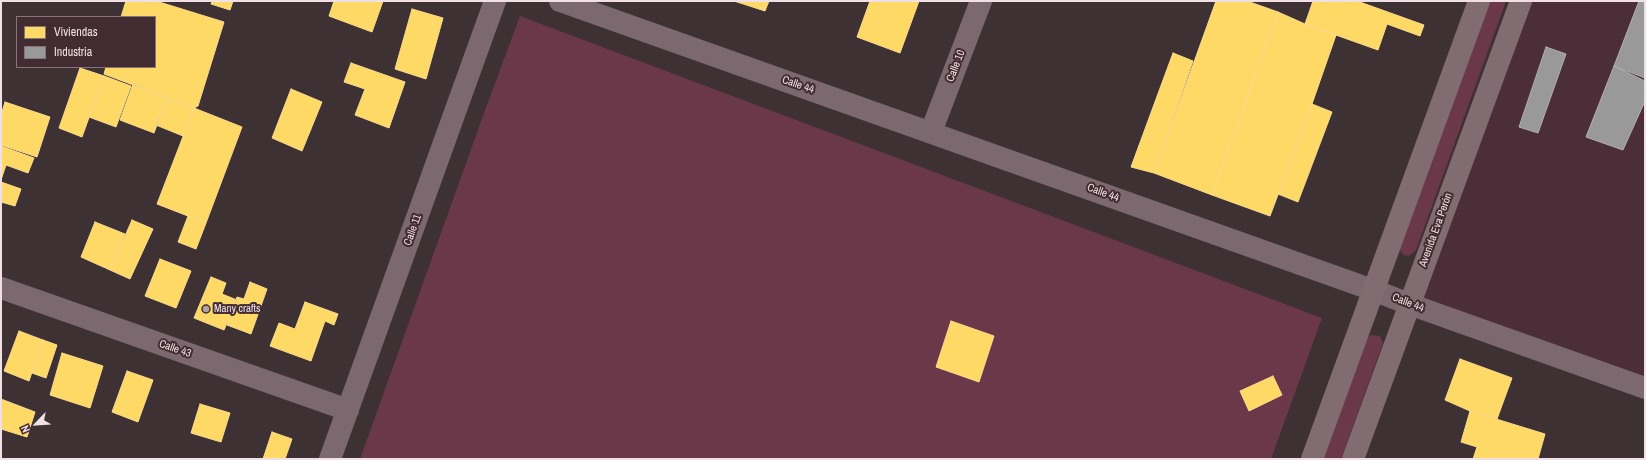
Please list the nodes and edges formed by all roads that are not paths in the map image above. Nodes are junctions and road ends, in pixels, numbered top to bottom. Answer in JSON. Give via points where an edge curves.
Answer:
{"nodes":[{"id":1,"x":496,"y":1,"type":"edge"},
{"id":2,"x":560,"y":1,"type":"edge"},
{"id":3,"x":980,"y":1,"type":"edge"},
{"id":4,"x":1479,"y":1,"type":"edge"},
{"id":5,"x":1521,"y":1,"type":"edge"},
{"id":6,"x":931,"y":132,"type":"junction"},
{"id":7,"x":1,"y":288,"type":"edge"},
{"id":8,"x":1373,"y":290,"type":"junction"},
{"id":9,"x":1409,"y":304,"type":"junction"},
{"id":10,"x":1645,"y":388,"type":"edge"},
{"id":11,"x":348,"y":410,"type":"junction"},
{"id":12,"x":330,"y":459,"type":"edge"},
{"id":13,"x":1312,"y":459,"type":"edge"},
{"id":14,"x":1353,"y":459,"type":"edge"}],
"edges":[{"from":1,"to":11,"type":"street","name":"Calle 11"},
{"from":2,"to":6,"type":"street","name":"Calle 44"},
{"from":3,"to":6,"type":"street","name":"Calle 10"},
{"from":4,"to":8,"type":"main road"},
{"from":5,"to":9,"type":"main road","name":"Avenida Eva Perón"},
{"from":6,"to":8,"type":"street","name":"Calle 44"},
{"from":7,"to":11,"type":"street","name":"Calle 43"},
{"from":8,"to":9,"type":"street","name":"Calle 44"},
{"from":8,"to":13,"type":"main road"},
{"from":9,"to":10,"type":"street","name":"Calle 44"},
{"from":9,"to":14,"type":"main road","name":"Avenida Eva Perón"},
{"from":11,"to":12,"type":"street","name":"Calle 11"}]}
